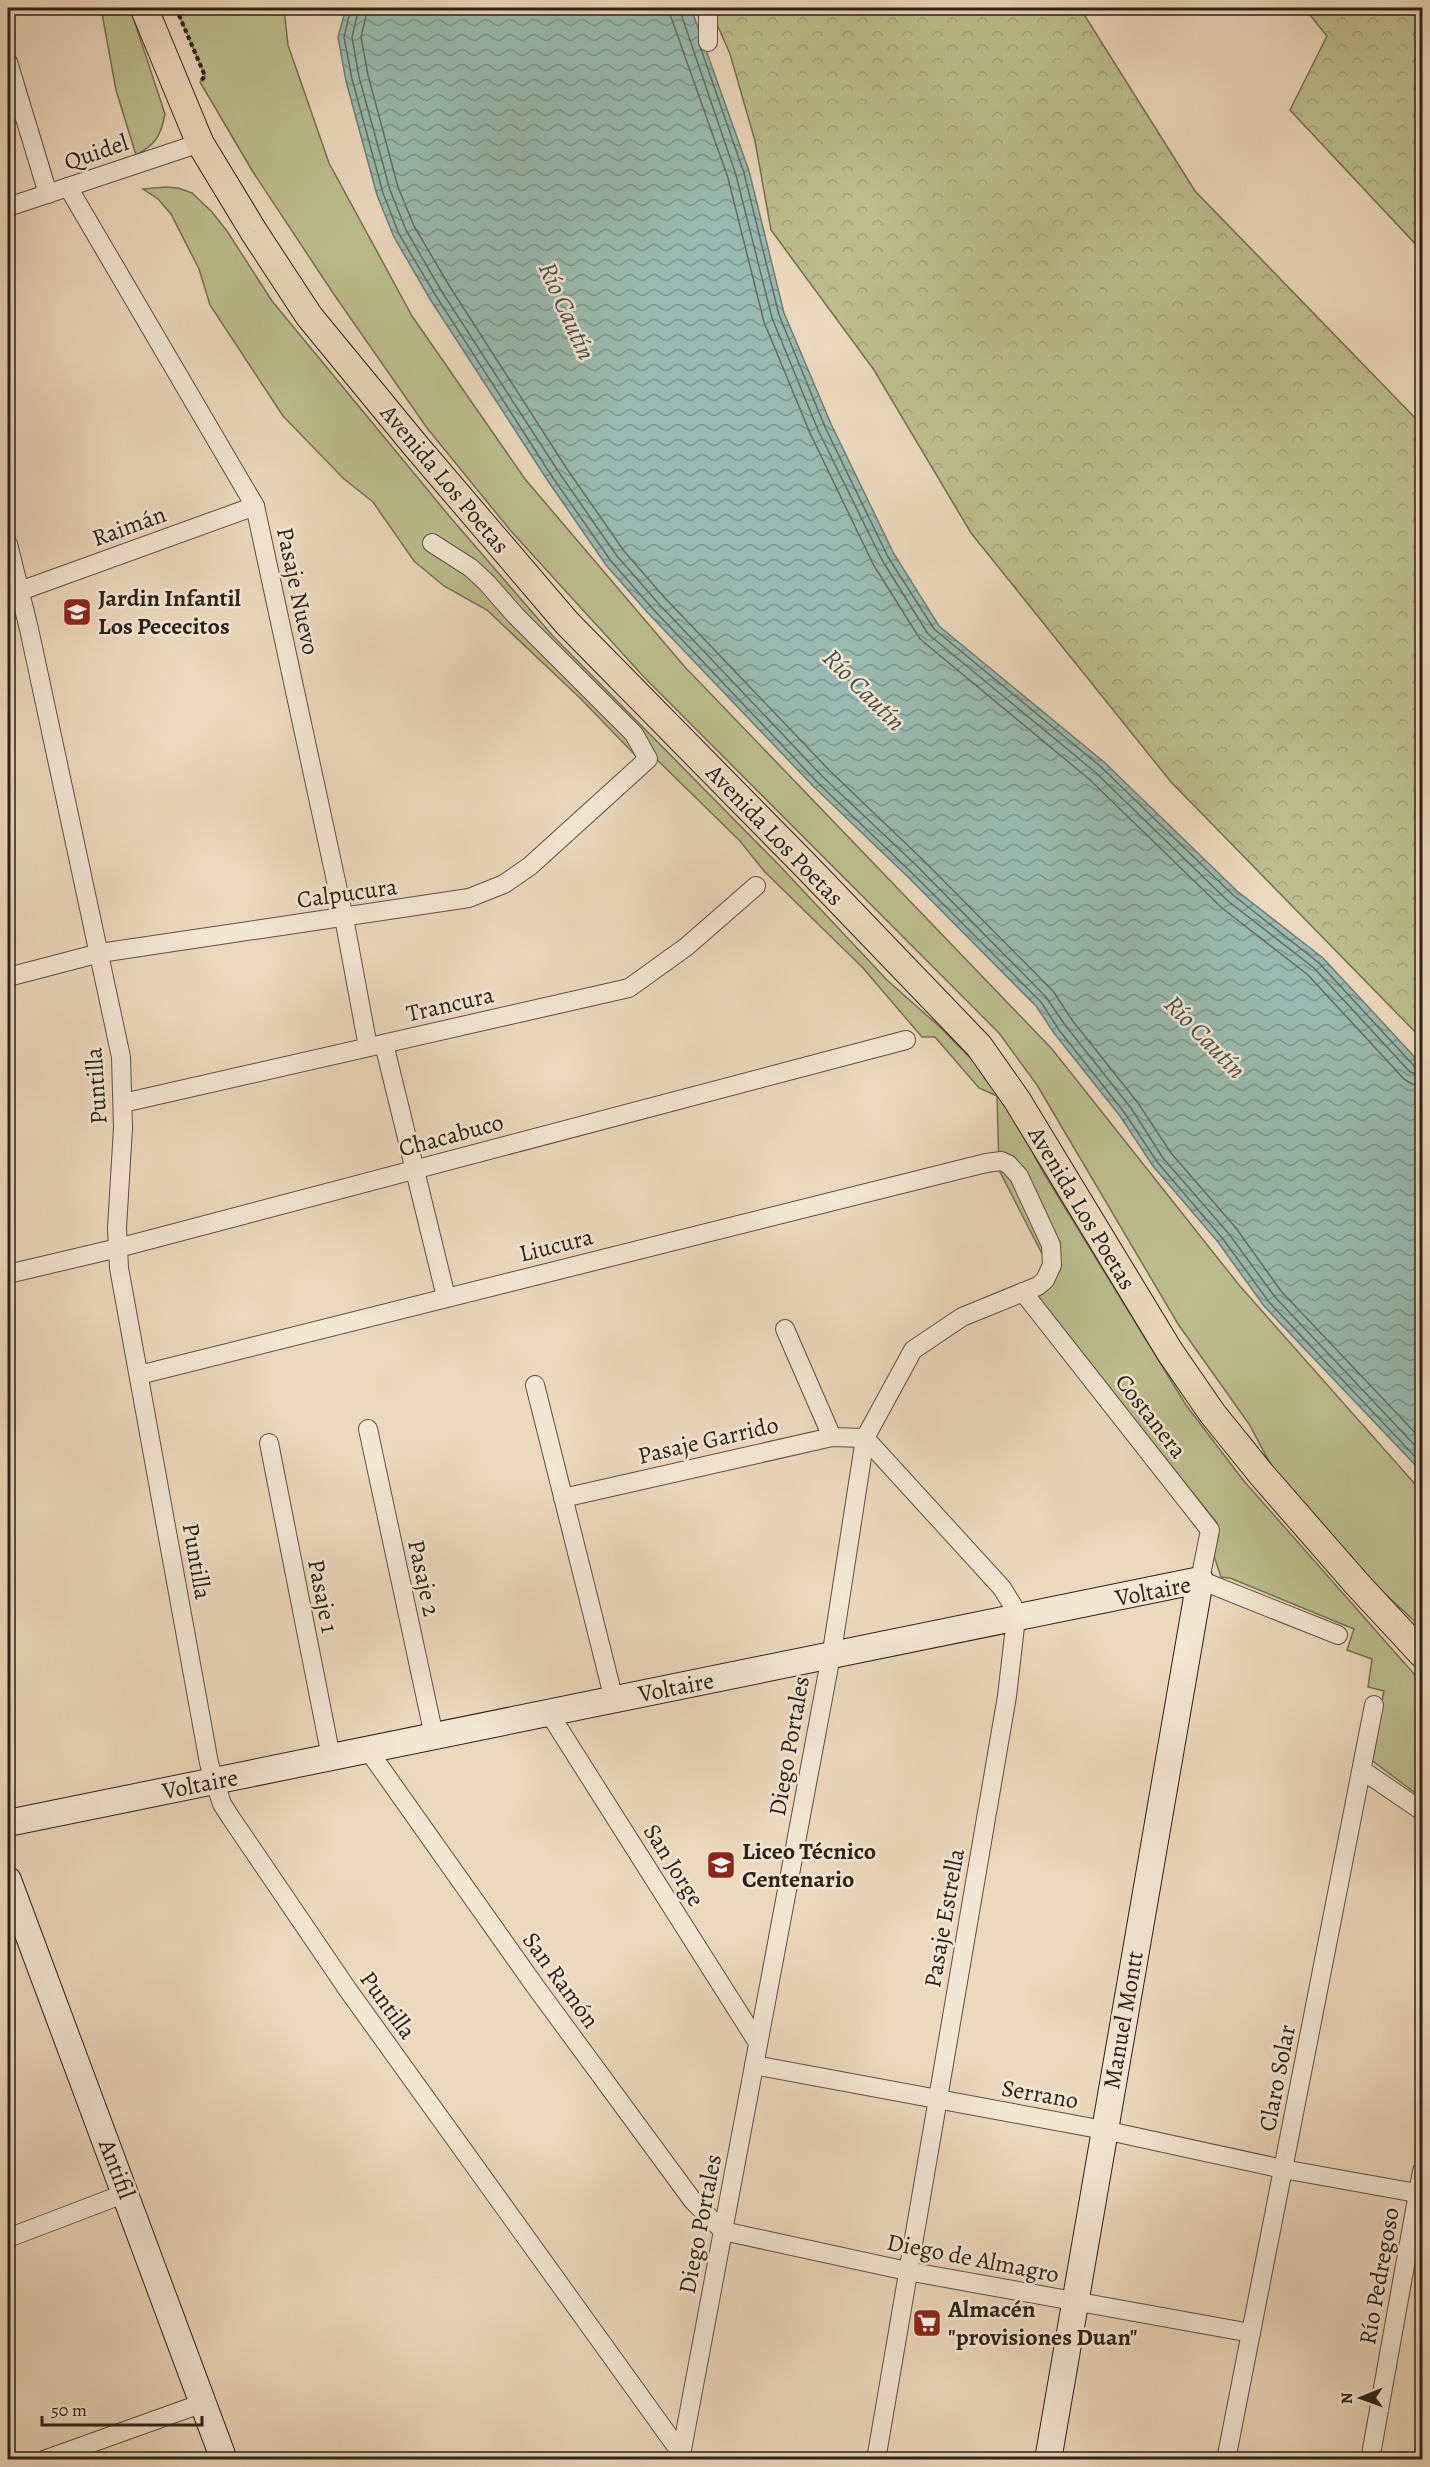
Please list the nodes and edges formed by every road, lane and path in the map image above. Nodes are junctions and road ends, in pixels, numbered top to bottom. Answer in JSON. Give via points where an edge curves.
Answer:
{"nodes":[{"id":1,"x":144,"y":8,"type":"edge"},
{"id":2,"x":708,"y":8,"type":"edge"},
{"id":3,"x":708,"y":42,"type":"dead end"},
{"id":4,"x":8,"y":62,"type":"edge"},
{"id":5,"x":200,"y":143,"type":"junction"},
{"id":6,"x":68,"y":187,"type":"junction"},
{"id":7,"x":48,"y":194,"type":"junction"},
{"id":8,"x":8,"y":207,"type":"edge"},
{"id":9,"x":255,"y":506,"type":"junction"},
{"id":10,"x":432,"y":543,"type":"dead end"},
{"id":11,"x":8,"y":544,"type":"edge"},
{"id":12,"x":20,"y":591,"type":"junction"},
{"id":13,"x":756,"y":886,"type":"dead end"},
{"id":14,"x":344,"y":918,"type":"junction"},
{"id":15,"x":100,"y":954,"type":"junction"},
{"id":16,"x":8,"y":977,"type":"edge"},
{"id":17,"x":906,"y":1040,"type":"dead end"},
{"id":18,"x":376,"y":1046,"type":"junction"},
{"id":19,"x":123,"y":1103,"type":"junction"},
{"id":20,"x":986,"y":1162,"type":"joint"},
{"id":21,"x":416,"y":1169,"type":"junction"},
{"id":22,"x":118,"y":1248,"type":"junction"},
{"id":23,"x":8,"y":1274,"type":"edge"},
{"id":24,"x":1023,"y":1292,"type":"junction"},
{"id":25,"x":446,"y":1297,"type":"junction"},
{"id":26,"x":785,"y":1329,"type":"dead end"},
{"id":27,"x":139,"y":1375,"type":"junction"},
{"id":28,"x":535,"y":1385,"type":"dead end"},
{"id":29,"x":368,"y":1429,"type":"dead end"},
{"id":30,"x":832,"y":1437,"type":"junction"},
{"id":31,"x":865,"y":1438,"type":"junction"},
{"id":32,"x":269,"y":1443,"type":"dead end"},
{"id":33,"x":563,"y":1498,"type":"junction"},
{"id":34,"x":1200,"y":1580,"type":"junction"},
{"id":35,"x":1016,"y":1618,"type":"junction"},
{"id":36,"x":1338,"y":1635,"type":"dead end"},
{"id":37,"x":1422,"y":1654,"type":"edge"},
{"id":38,"x":830,"y":1657,"type":"junction"},
{"id":39,"x":614,"y":1700,"type":"junction"},
{"id":40,"x":1374,"y":1705,"type":"dead end"},
{"id":41,"x":549,"y":1713,"type":"junction"},
{"id":42,"x":434,"y":1736,"type":"junction"},
{"id":43,"x":368,"y":1750,"type":"junction"},
{"id":44,"x":331,"y":1758,"type":"junction"},
{"id":45,"x":1362,"y":1770,"type":"junction"},
{"id":46,"x":215,"y":1781,"type":"junction"},
{"id":47,"x":1422,"y":1811,"type":"edge"},
{"id":48,"x":8,"y":1823,"type":"edge"},
{"id":49,"x":8,"y":1880,"type":"edge"},
{"id":50,"x":758,"y":2043,"type":"junction"},
{"id":51,"x":754,"y":2065,"type":"junction"},
{"id":52,"x":937,"y":2100,"type":"junction"},
{"id":53,"x":1104,"y":2130,"type":"junction"},
{"id":54,"x":1283,"y":2169,"type":"junction"},
{"id":55,"x":1422,"y":2171,"type":"edge"},
{"id":56,"x":126,"y":2193,"type":"junction"},
{"id":57,"x":1420,"y":2194,"type":"edge"},
{"id":58,"x":723,"y":2231,"type":"junction"},
{"id":59,"x":8,"y":2238,"type":"edge"},
{"id":60,"x":907,"y":2271,"type":"junction"},
{"id":61,"x":1075,"y":2302,"type":"junction"},
{"id":62,"x":1251,"y":2332,"type":"junction"},
{"id":63,"x":203,"y":2403,"type":"junction"},
{"id":64,"x":681,"y":2456,"type":"edge"},
{"id":65,"x":44,"y":2460,"type":"edge"},
{"id":66,"x":224,"y":2460,"type":"edge"},
{"id":67,"x":876,"y":2460,"type":"edge"},
{"id":68,"x":1048,"y":2460,"type":"edge"},
{"id":69,"x":1226,"y":2460,"type":"edge"},
{"id":70,"x":1370,"y":2460,"type":"edge"}],
"edges":[{"from":1,"to":5,"type":"main road","name":"Avenida Los Poetas"},
{"from":2,"to":3,"type":"street"},
{"from":4,"to":7,"type":"street"},
{"from":5,"to":6,"type":"street","name":"Quidel"},
{"from":5,"to":37,"type":"main road","name":"Avenida Los Poetas","via":[[309,316],[567,623],[979,1046],[1017,1100],[1170,1352],[1212,1413],[1306,1526]]},
{"from":6,"to":7,"type":"street","name":"Quidel"},
{"from":6,"to":9,"type":"street","name":"Pasaje Nuevo"},
{"from":7,"to":8,"type":"street","name":"Quidel"},
{"from":9,"to":12,"type":"street","name":"Raimán"},
{"from":9,"to":14,"type":"street","name":"Pasaje Nuevo"},
{"from":10,"to":14,"type":"street","name":"Calpucura","via":[[487,583],[634,734],[648,759],[530,866],[504,884],[470,898]]},
{"from":11,"to":12,"type":"street","name":"Puntilla"},
{"from":12,"to":15,"type":"street","name":"Puntilla"},
{"from":13,"to":18,"type":"street","name":"Trancura","via":[[686,947],[629,988]]},
{"from":14,"to":15,"type":"street","name":"Calpucura"},
{"from":14,"to":18,"type":"street","name":"Pasaje Nuevo"},
{"from":15,"to":16,"type":"street","name":"Calpucura"},
{"from":15,"to":19,"type":"street","name":"Puntilla","via":[[121,1057]]},
{"from":17,"to":21,"type":"street","name":"Chacabuco"},
{"from":18,"to":19,"type":"street","name":"Trancura"},
{"from":18,"to":21,"type":"street","name":"Pasaje Nuevo"},
{"from":19,"to":22,"type":"street","name":"Puntilla"},
{"from":20,"to":24,"type":"street","name":"Diego Portales","via":[[1001,1161],[1015,1169],[1051,1245],[1049,1273],[1038,1286]]},
{"from":20,"to":25,"type":"street","name":"Liucura"},
{"from":21,"to":22,"type":"street","name":"Chacabuco"},
{"from":21,"to":25,"type":"street","name":"Pasaje Nuevo"},
{"from":22,"to":23,"type":"street","name":"Chacabuco"},
{"from":22,"to":27,"type":"street","name":"Puntilla"},
{"from":24,"to":31,"type":"street","name":"Diego Portales","via":[[962,1317],[913,1350]]},
{"from":24,"to":34,"type":"street","name":"Costanera","via":[[1210,1530]]},
{"from":25,"to":27,"type":"street","name":"Liucura"},
{"from":26,"to":30,"type":"street"},
{"from":27,"to":46,"type":"street","name":"Puntilla"},
{"from":28,"to":33,"type":"street"},
{"from":29,"to":42,"type":"street","name":"Pasaje 2"},
{"from":30,"to":31,"type":"street","name":"Pasaje Garrido"},
{"from":30,"to":33,"type":"street","name":"Pasaje Garrido"},
{"from":31,"to":35,"type":"street","via":[[1002,1588]]},
{"from":31,"to":38,"type":"street","name":"Diego Portales"},
{"from":32,"to":44,"type":"street","name":"Pasaje 1"},
{"from":33,"to":39,"type":"street"},
{"from":34,"to":35,"type":"street","name":"Voltaire"},
{"from":34,"to":36,"type":"street","name":"Voltaire"},
{"from":34,"to":53,"type":"street","name":"Manuel Montt"},
{"from":35,"to":38,"type":"street","name":"Voltaire"},
{"from":35,"to":52,"type":"street","name":"Pasaje Estrella","via":[[1007,1696]]},
{"from":38,"to":39,"type":"street","name":"Voltaire"},
{"from":38,"to":50,"type":"street","name":"Diego Portales"},
{"from":39,"to":41,"type":"street","name":"Voltaire"},
{"from":40,"to":45,"type":"street","name":"Claro Solar"},
{"from":41,"to":42,"type":"street","name":"Voltaire"},
{"from":41,"to":50,"type":"street","name":"San Jorge"},
{"from":42,"to":43,"type":"street","name":"Voltaire"},
{"from":43,"to":44,"type":"street","name":"Voltaire"},
{"from":43,"to":58,"type":"street","name":"San Ramón","via":[[693,2201]]},
{"from":44,"to":46,"type":"street","name":"Voltaire"},
{"from":45,"to":47,"type":"street"},
{"from":45,"to":54,"type":"street","name":"Claro Solar"},
{"from":46,"to":48,"type":"street","name":"Voltaire"},
{"from":46,"to":64,"type":"street","name":"Puntilla","via":[[231,1818],[341,1980]]},
{"from":49,"to":56,"type":"street","name":"Antifil"},
{"from":50,"to":51,"type":"street","name":"Diego Portales"},
{"from":51,"to":52,"type":"street","name":"Serrano"},
{"from":51,"to":58,"type":"street","name":"Diego Portales"},
{"from":52,"to":53,"type":"street","name":"Serrano"},
{"from":52,"to":60,"type":"street","name":"Pasaje Estrella"},
{"from":53,"to":54,"type":"street","name":"Serrano"},
{"from":53,"to":61,"type":"street","name":"Manuel Montt"},
{"from":54,"to":57,"type":"street","name":"Serrano"},
{"from":54,"to":62,"type":"street","name":"Claro Solar"},
{"from":55,"to":57,"type":"street","name":"Río Pedregoso"},
{"from":56,"to":59,"type":"street"},
{"from":56,"to":63,"type":"street","name":"Antifil"},
{"from":57,"to":70,"type":"street","name":"Río Pedregoso"},
{"from":58,"to":60,"type":"street","name":"Diego de Almagro"},
{"from":58,"to":64,"type":"street","name":"Diego Portales"},
{"from":60,"to":61,"type":"street","name":"Diego de Almagro"},
{"from":60,"to":67,"type":"street","name":"Pasaje Estrella"},
{"from":61,"to":62,"type":"street","name":"Diego de Almagro"},
{"from":61,"to":68,"type":"street","name":"Manuel Montt"},
{"from":62,"to":69,"type":"street","name":"Claro Solar"},
{"from":63,"to":65,"type":"street"},
{"from":63,"to":66,"type":"street","name":"Antifil"}]}
